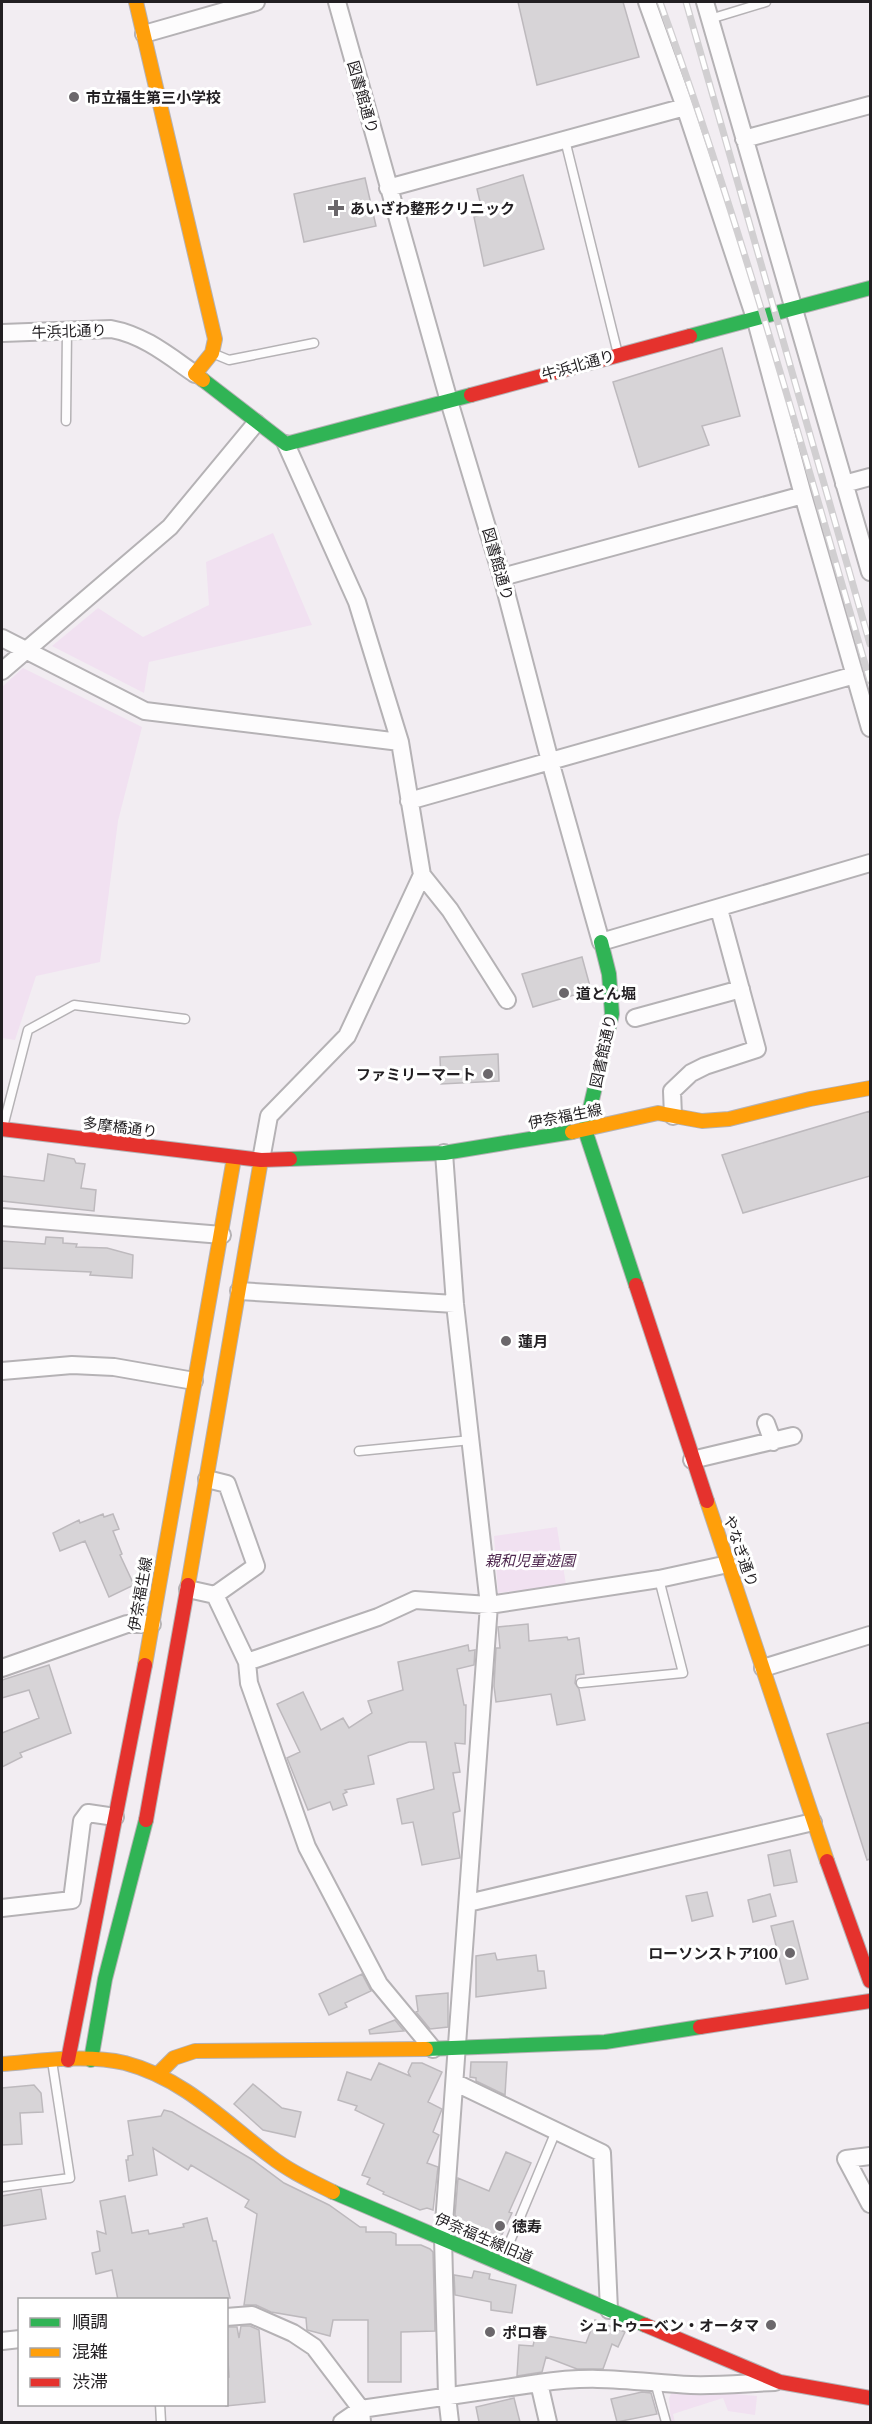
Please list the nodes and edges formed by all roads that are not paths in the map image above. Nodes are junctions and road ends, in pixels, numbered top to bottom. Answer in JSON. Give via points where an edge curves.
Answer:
{"nodes":[{"id":1,"x":136,"y":2,"type":"edge"},
{"id":2,"x":256,"y":2,"type":"edge"},
{"id":3,"x":337,"y":2,"type":"edge"},
{"id":4,"x":647,"y":2,"type":"edge"},
{"id":5,"x":705,"y":2,"type":"edge"},
{"id":6,"x":766,"y":2,"type":"edge"},
{"id":7,"x":710,"y":19,"type":"junction"},
{"id":8,"x":144,"y":34,"type":"junction"},
{"id":9,"x":870,"y":105,"type":"edge"},
{"id":10,"x":685,"y":107,"type":"junction"},
{"id":11,"x":744,"y":139,"type":"junction"},
{"id":12,"x":565,"y":140,"type":"junction"},
{"id":13,"x":388,"y":188,"type":"junction"},
{"id":14,"x":870,"y":288,"type":"edge"},
{"id":15,"x":794,"y":310,"type":"junction"},
{"id":16,"x":756,"y":321,"type":"junction"},
{"id":17,"x":68,"y":331,"type":"junction"},
{"id":18,"x":2,"y":333,"type":"edge"},
{"id":19,"x":314,"y":343,"type":"dead end"},
{"id":20,"x":212,"y":353,"type":"junction"},
{"id":21,"x":618,"y":354,"type":"junction"},
{"id":22,"x":195,"y":374,"type":"junction"},
{"id":23,"x":448,"y":401,"type":"junction"},
{"id":24,"x":66,"y":421,"type":"dead end"},
{"id":25,"x":256,"y":423,"type":"junction"},
{"id":26,"x":286,"y":444,"type":"junction"},
{"id":27,"x":870,"y":477,"type":"edge"},
{"id":28,"x":844,"y":484,"type":"junction"},
{"id":29,"x":803,"y":495,"type":"junction"},
{"id":30,"x":870,"y":572,"type":"edge"},
{"id":31,"x":502,"y":577,"type":"junction"},
{"id":32,"x":2,"y":638,"type":"edge"},
{"id":33,"x":27,"y":650,"type":"junction"},
{"id":34,"x":2,"y":671,"type":"edge"},
{"id":35,"x":855,"y":675,"type":"junction"},
{"id":36,"x":870,"y":728,"type":"edge"},
{"id":37,"x":400,"y":742,"type":"junction"},
{"id":38,"x":550,"y":761,"type":"junction"},
{"id":39,"x":410,"y":801,"type":"junction"},
{"id":40,"x":870,"y":863,"type":"edge"},
{"id":41,"x":422,"y":875,"type":"junction"},
{"id":42,"x":718,"y":909,"type":"junction"},
{"id":43,"x":601,"y":942,"type":"junction"},
{"id":44,"x":741,"y":989,"type":"junction"},
{"id":45,"x":507,"y":999,"type":"dead end"},
{"id":46,"x":635,"y":1018,"type":"dead end"},
{"id":47,"x":185,"y":1019,"type":"dead end"},
{"id":48,"x":870,"y":1088,"type":"edge"},
{"id":49,"x":674,"y":1116,"type":"junction"},
{"id":50,"x":2,"y":1129,"type":"edge"},
{"id":51,"x":585,"y":1130,"type":"junction"},
{"id":52,"x":444,"y":1153,"type":"junction"},
{"id":53,"x":234,"y":1158,"type":"junction"},
{"id":54,"x":261,"y":1160,"type":"junction"},
{"id":55,"x":2,"y":1217,"type":"edge"},
{"id":56,"x":222,"y":1235,"type":"junction"},
{"id":57,"x":239,"y":1291,"type":"junction"},
{"id":58,"x":455,"y":1304,"type":"junction"},
{"id":59,"x":2,"y":1371,"type":"edge"},
{"id":60,"x":194,"y":1381,"type":"junction"},
{"id":61,"x":766,"y":1423,"type":"dead end"},
{"id":62,"x":793,"y":1436,"type":"dead end"},
{"id":63,"x":471,"y":1440,"type":"junction"},
{"id":64,"x":773,"y":1442,"type":"junction"},
{"id":65,"x":359,"y":1451,"type":"dead end"},
{"id":66,"x":692,"y":1460,"type":"junction"},
{"id":67,"x":207,"y":1479,"type":"junction"},
{"id":68,"x":728,"y":1564,"type":"junction"},
{"id":69,"x":659,"y":1580,"type":"junction"},
{"id":70,"x":188,"y":1589,"type":"junction"},
{"id":71,"x":215,"y":1595,"type":"junction"},
{"id":72,"x":489,"y":1605,"type":"junction"},
{"id":73,"x":152,"y":1624,"type":"junction"},
{"id":74,"x":870,"y":1635,"type":"edge"},
{"id":75,"x":247,"y":1662,"type":"junction"},
{"id":76,"x":2,"y":1668,"type":"edge"},
{"id":77,"x":763,"y":1668,"type":"junction"},
{"id":78,"x":581,"y":1683,"type":"dead end"},
{"id":79,"x":116,"y":1817,"type":"junction"},
{"id":80,"x":813,"y":1822,"type":"junction"},
{"id":81,"x":468,"y":1903,"type":"junction"},
{"id":82,"x":2,"y":1908,"type":"edge"},
{"id":83,"x":870,"y":1981,"type":"edge"},
{"id":84,"x":870,"y":2001,"type":"edge"},
{"id":85,"x":433,"y":2049,"type":"junction"},
{"id":86,"x":458,"y":2049,"type":"junction"},
{"id":87,"x":68,"y":2060,"type":"junction"},
{"id":88,"x":91,"y":2060,"type":"junction"},
{"id":89,"x":52,"y":2061,"type":"junction"},
{"id":90,"x":2,"y":2064,"type":"edge"},
{"id":91,"x":159,"y":2073,"type":"junction"},
{"id":92,"x":456,"y":2083,"type":"junction"},
{"id":93,"x":556,"y":2131,"type":"junction"},
{"id":94,"x":870,"y":2156,"type":"edge"},
{"id":95,"x":2,"y":2187,"type":"edge"},
{"id":96,"x":870,"y":2204,"type":"edge"},
{"id":97,"x":443,"y":2237,"type":"junction"},
{"id":98,"x":501,"y":2263,"type":"junction"},
{"id":99,"x":609,"y":2310,"type":"junction"},
{"id":100,"x":228,"y":2317,"type":"edge"},
{"id":101,"x":18,"y":2339,"type":"edge"},
{"id":102,"x":2,"y":2341,"type":"edge"},
{"id":103,"x":655,"y":2381,"type":"junction"},
{"id":104,"x":780,"y":2382,"type":"junction"},
{"id":105,"x":539,"y":2383,"type":"junction"},
{"id":106,"x":447,"y":2396,"type":"junction"},
{"id":107,"x":870,"y":2398,"type":"edge"},
{"id":108,"x":160,"y":2406,"type":"edge"},
{"id":109,"x":361,"y":2416,"type":"edge"},
{"id":110,"x":161,"y":2422,"type":"edge"},
{"id":111,"x":342,"y":2422,"type":"edge"},
{"id":112,"x":450,"y":2422,"type":"edge"},
{"id":113,"x":548,"y":2422,"type":"edge"},
{"id":114,"x":666,"y":2422,"type":"edge"}],
"edges":[{"from":1,"to":8,"type":"street"},
{"from":2,"to":8,"type":"street"},
{"from":3,"to":13,"type":"street","name":"図書館通り"},
{"from":4,"to":10,"type":"street"},
{"from":5,"to":7,"type":"street"},
{"from":6,"to":7,"type":"lane"},
{"from":7,"to":11,"type":"street"},
{"from":8,"to":20,"type":"street","via":[[215,339]]},
{"from":9,"to":11,"type":"street"},
{"from":10,"to":12,"type":"street"},
{"from":10,"to":16,"type":"street"},
{"from":11,"to":15,"type":"street"},
{"from":12,"to":13,"type":"street"},
{"from":12,"to":21,"type":"lane"},
{"from":13,"to":23,"type":"street","name":"図書館通り"},
{"from":14,"to":15,"type":"street","name":"牛浜北通り"},
{"from":15,"to":16,"type":"street","name":"牛浜北通り"},
{"from":15,"to":28,"type":"street"},
{"from":16,"to":21,"type":"street","name":"牛浜北通り"},
{"from":16,"to":29,"type":"street"},
{"from":17,"to":18,"type":"street","name":"牛浜北通り"},
{"from":17,"to":22,"type":"street","name":"牛浜北通り","via":[[123,331],[146,341]]},
{"from":17,"to":24,"type":"lane"},
{"from":19,"to":20,"type":"lane","via":[[229,360]]},
{"from":20,"to":22,"type":"street"},
{"from":21,"to":23,"type":"street","name":"牛浜北通り"},
{"from":22,"to":25,"type":"street"},
{"from":23,"to":26,"type":"street","name":"牛浜北通り"},
{"from":23,"to":31,"type":"street","name":"図書館通り"},
{"from":25,"to":26,"type":"street"},
{"from":25,"to":33,"type":"street","via":[[170,527]]},
{"from":26,"to":37,"type":"street","via":[[357,602]]},
{"from":27,"to":28,"type":"street"},
{"from":28,"to":30,"type":"street"},
{"from":29,"to":31,"type":"street"},
{"from":29,"to":35,"type":"street"},
{"from":31,"to":38,"type":"street","name":"図書館通り"},
{"from":32,"to":33,"type":"street"},
{"from":33,"to":34,"type":"street"},
{"from":33,"to":37,"type":"street","via":[[144,711]]},
{"from":35,"to":36,"type":"street"},
{"from":35,"to":38,"type":"street"},
{"from":37,"to":39,"type":"street"},
{"from":38,"to":39,"type":"street"},
{"from":38,"to":43,"type":"street","name":"図書館通り"},
{"from":39,"to":41,"type":"street"},
{"from":40,"to":42,"type":"street"},
{"from":41,"to":45,"type":"street","via":[[450,910]]},
{"from":41,"to":54,"type":"street","via":[[347,1036],[269,1116]]},
{"from":42,"to":43,"type":"street"},
{"from":42,"to":44,"type":"street"},
{"from":43,"to":51,"type":"street","name":"図書館通り","via":[[609,974],[612,1014]]},
{"from":44,"to":46,"type":"street"},
{"from":44,"to":49,"type":"street","via":[[758,1049],[691,1073],[672,1091]]},
{"from":47,"to":50,"type":"lane","via":[[74,1005],[28,1030]]},
{"from":48,"to":49,"type":"street","name":"伊奈福生線","via":[[729,1119],[702,1121]]},
{"from":49,"to":51,"type":"street","name":"伊奈福生線","via":[[658,1113]]},
{"from":50,"to":53,"type":"street","name":"多摩橋通り"},
{"from":51,"to":52,"type":"street","name":"伊奈福生線"},
{"from":51,"to":66,"type":"street","name":"やなぎ通り"},
{"from":52,"to":54,"type":"street","name":"伊奈福生線"},
{"from":52,"to":58,"type":"street"},
{"from":53,"to":54,"type":"street","name":"伊奈福生線"},
{"from":53,"to":56,"type":"street","name":"伊奈福生線"},
{"from":54,"to":57,"type":"street"},
{"from":55,"to":56,"type":"street"},
{"from":56,"to":60,"type":"street","name":"伊奈福生線"},
{"from":57,"to":58,"type":"street"},
{"from":57,"to":67,"type":"street"},
{"from":58,"to":63,"type":"street"},
{"from":59,"to":60,"type":"street","via":[[72,1365],[114,1367]]},
{"from":60,"to":73,"type":"street","name":"伊奈福生線"},
{"from":61,"to":64,"type":"street"},
{"from":62,"to":64,"type":"street"},
{"from":63,"to":65,"type":"lane"},
{"from":63,"to":72,"type":"street"},
{"from":64,"to":66,"type":"street"},
{"from":66,"to":68,"type":"street","name":"やなぎ通り"},
{"from":67,"to":70,"type":"street"},
{"from":67,"to":71,"type":"street","via":[[227,1484],[256,1566]]},
{"from":68,"to":69,"type":"street"},
{"from":68,"to":77,"type":"street","name":"やなぎ通り"},
{"from":69,"to":72,"type":"street"},
{"from":69,"to":78,"type":"lane","via":[[683,1673]]},
{"from":70,"to":71,"type":"street"},
{"from":70,"to":88,"type":"street","via":[[152,1798],[105,1979]]},
{"from":71,"to":75,"type":"street"},
{"from":72,"to":75,"type":"street","via":[[415,1600],[378,1617]]},
{"from":72,"to":81,"type":"street"},
{"from":73,"to":76,"type":"street","via":[[127,1624]]},
{"from":73,"to":79,"type":"street","name":"伊奈福生線"},
{"from":74,"to":77,"type":"street"},
{"from":75,"to":85,"type":"street","via":[[249,1683],[307,1847],[380,1984]]},
{"from":77,"to":80,"type":"street","name":"やなぎ通り"},
{"from":79,"to":82,"type":"street","via":[[88,1813],[82,1821],[72,1900]]},
{"from":79,"to":87,"type":"street","name":"伊奈福生線"},
{"from":80,"to":81,"type":"street"},
{"from":80,"to":83,"type":"street","name":"やなぎ通り"},
{"from":81,"to":86,"type":"street"},
{"from":84,"to":86,"type":"street","via":[[605,2042]]},
{"from":85,"to":86,"type":"street"},
{"from":85,"to":91,"type":"street","via":[[195,2051],[177,2055]]},
{"from":86,"to":92,"type":"street"},
{"from":87,"to":88,"type":"street"},
{"from":87,"to":89,"type":"street"},
{"from":88,"to":91,"type":"street","name":"伊奈福生線旧道"},
{"from":89,"to":90,"type":"street"},
{"from":89,"to":95,"type":"lane","via":[[70,2178]]},
{"from":91,"to":97,"type":"street","name":"伊奈福生線旧道","via":[[195,2095],[291,2170],[357,2203]]},
{"from":92,"to":93,"type":"street"},
{"from":92,"to":97,"type":"street"},
{"from":93,"to":98,"type":"lane"},
{"from":93,"to":99,"type":"street","via":[[602,2153]]},
{"from":94,"to":96,"type":"street","via":[[846,2159]]},
{"from":97,"to":98,"type":"street","name":"伊奈福生線旧道"},
{"from":97,"to":106,"type":"street"},
{"from":98,"to":99,"type":"street","name":"伊奈福生線旧道"},
{"from":99,"to":104,"type":"street","name":"伊奈福生線旧道"},
{"from":100,"to":109,"type":"street","via":[[252,2315],[314,2347]]},
{"from":101,"to":102,"type":"street"},
{"from":103,"to":104,"type":"street","via":[[692,2385]]},
{"from":103,"to":105,"type":"street","via":[[575,2378]]},
{"from":103,"to":114,"type":"lane"},
{"from":104,"to":107,"type":"street","name":"伊奈福生線旧道"},
{"from":105,"to":106,"type":"street"},
{"from":105,"to":113,"type":"street"},
{"from":106,"to":109,"type":"street"},
{"from":106,"to":112,"type":"street"},
{"from":108,"to":110,"type":"lane"},
{"from":109,"to":111,"type":"street"}]}
